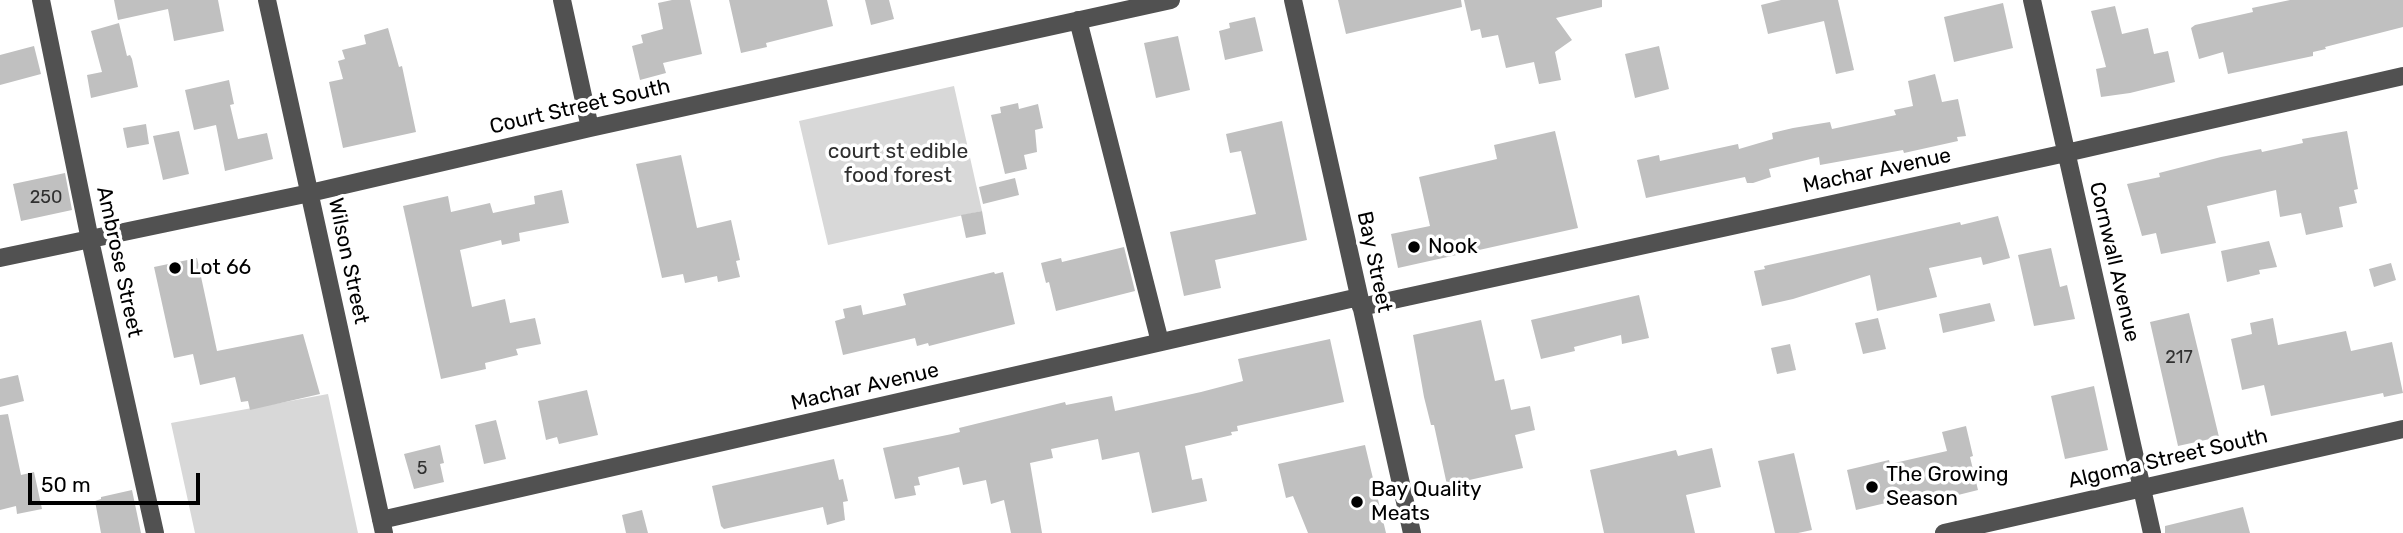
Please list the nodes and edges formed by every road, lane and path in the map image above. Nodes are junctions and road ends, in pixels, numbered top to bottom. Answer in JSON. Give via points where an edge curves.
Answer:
{"nodes":[{"id":1,"x":41,"y":0,"type":"edge"},
{"id":2,"x":267,"y":0,"type":"edge"},
{"id":3,"x":562,"y":0,"type":"edge"},
{"id":4,"x":1171,"y":0,"type":"edge"},
{"id":5,"x":1293,"y":0,"type":"edge"},
{"id":6,"x":2032,"y":0,"type":"edge"},
{"id":7,"x":1146,"y":3,"type":"edge"},
{"id":8,"x":1078,"y":20,"type":"junction"},
{"id":9,"x":2403,"y":76,"type":"edge"},
{"id":10,"x":590,"y":128,"type":"junction"},
{"id":11,"x":2066,"y":153,"type":"junction"},
{"id":12,"x":310,"y":193,"type":"junction"},
{"id":13,"x":90,"y":240,"type":"junction"},
{"id":14,"x":0,"y":258,"type":"edge"},
{"id":15,"x":1360,"y":302,"type":"junction"},
{"id":16,"x":1160,"y":342,"type":"junction"},
{"id":17,"x":2403,"y":429,"type":"edge"},
{"id":18,"x":2142,"y":489,"type":"junction"},
{"id":19,"x":382,"y":527,"type":"edge"},
{"id":20,"x":155,"y":533,"type":"edge"},
{"id":21,"x":1412,"y":533,"type":"edge"},
{"id":22,"x":1944,"y":533,"type":"edge"},
{"id":23,"x":2152,"y":533,"type":"edge"}],
"edges":[{"from":1,"to":13,"type":"street","name":"Ambrose Street"},
{"from":2,"to":12,"type":"street","name":"Wilson Street"},
{"from":3,"to":10,"type":"street"},
{"from":4,"to":7,"type":"street","name":"Court Street South"},
{"from":5,"to":15,"type":"street","name":"Bay Street"},
{"from":6,"to":11,"type":"street","name":"Cornwall Avenue"},
{"from":7,"to":8,"type":"street","name":"Court Street South"},
{"from":8,"to":10,"type":"street","name":"Court Street South"},
{"from":8,"to":16,"type":"street"},
{"from":9,"to":11,"type":"street","name":"Machar Avenue"},
{"from":10,"to":12,"type":"street","name":"Court Street South"},
{"from":11,"to":15,"type":"street","name":"Machar Avenue"},
{"from":11,"to":18,"type":"street","name":"Cornwall Avenue"},
{"from":12,"to":13,"type":"street","name":"Court Street South"},
{"from":12,"to":19,"type":"street","name":"Wilson Street"},
{"from":13,"to":14,"type":"street","name":"Court Street South"},
{"from":13,"to":20,"type":"street","name":"Ambrose Street"},
{"from":15,"to":16,"type":"street","name":"Machar Avenue"},
{"from":15,"to":21,"type":"street","name":"Bay Street"},
{"from":16,"to":19,"type":"street","name":"Machar Avenue"},
{"from":17,"to":18,"type":"street","name":"Algoma Street South"},
{"from":18,"to":22,"type":"street","name":"Algoma Street South"},
{"from":18,"to":23,"type":"street","name":"Cornwall Avenue"}]}
